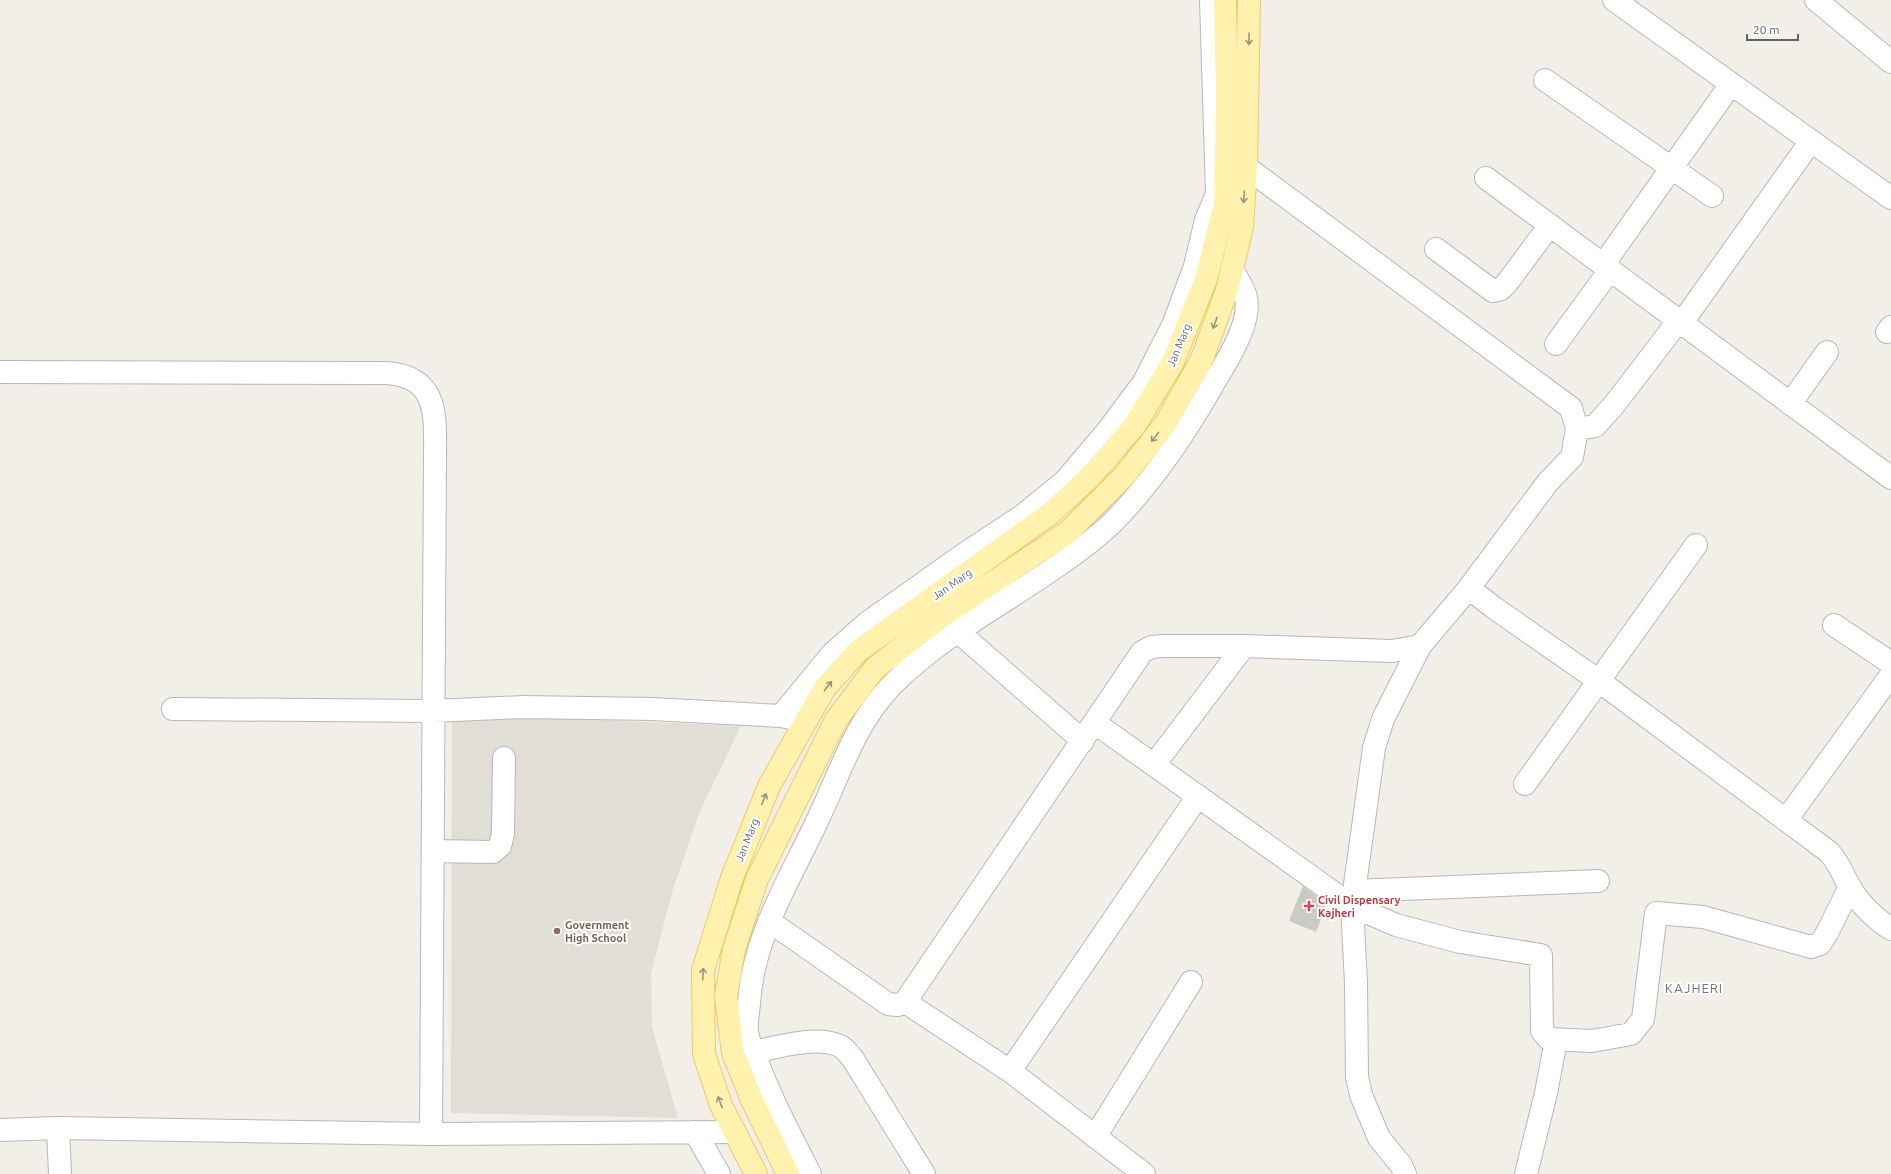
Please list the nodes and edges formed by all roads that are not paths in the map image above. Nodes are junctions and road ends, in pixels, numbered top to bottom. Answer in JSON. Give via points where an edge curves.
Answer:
{"nodes":[{"id":1,"x":1211,"y":0,"type":"edge"},
{"id":2,"x":1225,"y":0,"type":"edge"},
{"id":3,"x":1249,"y":0,"type":"edge"},
{"id":4,"x":1614,"y":0,"type":"edge"},
{"id":5,"x":1816,"y":0,"type":"edge"},
{"id":6,"x":1891,"y":62,"type":"edge"},
{"id":7,"x":1545,"y":80,"type":"dead end"},
{"id":8,"x":1731,"y":84,"type":"junction"},
{"id":9,"x":1811,"y":141,"type":"junction"},
{"id":10,"x":1221,"y":160,"type":"junction"},
{"id":11,"x":1246,"y":167,"type":"junction"},
{"id":12,"x":1672,"y":168,"type":"junction"},
{"id":13,"x":1486,"y":178,"type":"dead end"},
{"id":14,"x":1712,"y":196,"type":"dead end"},
{"id":15,"x":1891,"y":198,"type":"edge"},
{"id":16,"x":1550,"y":225,"type":"junction"},
{"id":17,"x":1436,"y":248,"type":"dead end"},
{"id":18,"x":1606,"y":268,"type":"junction"},
{"id":19,"x":1681,"y":324,"type":"junction"},
{"id":20,"x":1556,"y":344,"type":"dead end"},
{"id":21,"x":1827,"y":352,"type":"dead end"},
{"id":22,"x":0,"y":372,"type":"edge"},
{"id":23,"x":1790,"y":404,"type":"junction"},
{"id":24,"x":1577,"y":429,"type":"junction"},
{"id":25,"x":1891,"y":478,"type":"edge"},
{"id":26,"x":1696,"y":545,"type":"dead end"},
{"id":27,"x":1469,"y":588,"type":"junction"},
{"id":28,"x":949,"y":624,"type":"junction"},
{"id":29,"x":1834,"y":625,"type":"dead end"},
{"id":30,"x":1244,"y":646,"type":"junction"},
{"id":31,"x":1420,"y":646,"type":"junction"},
{"id":32,"x":1891,"y":663,"type":"edge"},
{"id":33,"x":1891,"y":675,"type":"edge"},
{"id":34,"x":1599,"y":681,"type":"junction"},
{"id":35,"x":173,"y":709,"type":"dead end"},
{"id":36,"x":434,"y":711,"type":"junction"},
{"id":37,"x":781,"y":716,"type":"junction"},
{"id":38,"x":806,"y":721,"type":"junction"},
{"id":39,"x":1089,"y":732,"type":"junction"},
{"id":40,"x":504,"y":758,"type":"dead end"},
{"id":41,"x":1154,"y":765,"type":"junction"},
{"id":42,"x":1525,"y":784,"type":"dead end"},
{"id":43,"x":1198,"y":796,"type":"junction"},
{"id":44,"x":1786,"y":820,"type":"junction"},
{"id":45,"x":432,"y":851,"type":"junction"},
{"id":46,"x":1598,"y":881,"type":"dead end"},
{"id":47,"x":1850,"y":887,"type":"junction"},
{"id":48,"x":1353,"y":899,"type":"junction"},
{"id":49,"x":769,"y":921,"type":"junction"},
{"id":50,"x":1891,"y":929,"type":"edge"},
{"id":51,"x":1191,"y":982,"type":"dead end"},
{"id":52,"x":905,"y":1002,"type":"junction"},
{"id":53,"x":1556,"y":1040,"type":"junction"},
{"id":54,"x":754,"y":1052,"type":"junction"},
{"id":55,"x":1010,"y":1071,"type":"junction"},
{"id":56,"x":58,"y":1128,"type":"junction"},
{"id":57,"x":0,"y":1130,"type":"edge"},
{"id":58,"x":695,"y":1132,"type":"junction"},
{"id":59,"x":735,"y":1132,"type":"junction"},
{"id":60,"x":430,"y":1134,"type":"junction"},
{"id":61,"x":1095,"y":1137,"type":"junction"},
{"id":62,"x":60,"y":1174,"type":"edge"},
{"id":63,"x":718,"y":1174,"type":"edge"},
{"id":64,"x":756,"y":1174,"type":"edge"},
{"id":65,"x":788,"y":1174,"type":"edge"},
{"id":66,"x":810,"y":1174,"type":"edge"},
{"id":67,"x":924,"y":1174,"type":"edge"},
{"id":68,"x":1144,"y":1174,"type":"edge"},
{"id":69,"x":1405,"y":1174,"type":"edge"},
{"id":70,"x":1526,"y":1174,"type":"edge"}],
"edges":[{"from":1,"to":10,"type":"street"},
{"from":2,"to":10,"type":"main road","name":"Jan Marg","via":[[1227,94]]},
{"from":3,"to":11,"type":"main road","name":"Jan Marg","one_way":true},
{"from":4,"to":8,"type":"street"},
{"from":5,"to":6,"type":"street"},
{"from":7,"to":12,"type":"street"},
{"from":8,"to":9,"type":"street"},
{"from":8,"to":12,"type":"street"},
{"from":9,"to":15,"type":"street"},
{"from":9,"to":19,"type":"street"},
{"from":10,"to":11,"type":"street"},
{"from":10,"to":37,"type":"street","via":[[1217,194],[1206,220],[1195,266],[1174,323],[1144,382],[1109,429],[1066,480],[1022,516],[861,628],[832,654]]},
{"from":38,"to":10,"type":"main road","name":"Jan Marg","one_way":true,"via":[[825,688],[858,651],[1051,513],[1091,476],[1135,425],[1173,362],[1206,279],[1225,204]]},
{"from":11,"to":24,"type":"street","via":[[1571,408]]},
{"from":11,"to":28,"type":"main road","name":"Jan Marg","one_way":true,"via":[[1242,227],[1227,290],[1202,359],[1166,423],[1124,476],[1068,532]]},
{"from":12,"to":14,"type":"street"},
{"from":12,"to":18,"type":"street"},
{"from":13,"to":16,"type":"street"},
{"from":16,"to":17,"type":"street","via":[[1507,283],[1493,291]]},
{"from":16,"to":18,"type":"street"},
{"from":18,"to":19,"type":"street"},
{"from":18,"to":20,"type":"street"},
{"from":19,"to":23,"type":"street"},
{"from":19,"to":24,"type":"street","via":[[1673,328],[1595,426]]},
{"from":21,"to":23,"type":"street"},
{"from":22,"to":36,"type":"street","via":[[387,373],[410,378],[431,400],[434,413]]},
{"from":23,"to":25,"type":"street"},
{"from":24,"to":27,"type":"street","via":[[1572,457],[1548,482]]},
{"from":26,"to":34,"type":"street"},
{"from":27,"to":31,"type":"street"},
{"from":27,"to":34,"type":"street"},
{"from":28,"to":39,"type":"street"},
{"from":28,"to":49,"type":"street","via":[[924,656],[890,687],[868,714],[846,752],[819,818],[782,888]]},
{"from":28,"to":65,"type":"main road","name":"Jan Marg","via":[[875,668],[836,720],[757,879],[734,949],[726,996],[734,1053],[758,1114]]},
{"from":29,"to":32,"type":"street"},
{"from":30,"to":31,"type":"street","via":[[1392,651]]},
{"from":30,"to":39,"type":"street","via":[[1151,647],[1142,652]]},
{"from":30,"to":41,"type":"street"},
{"from":31,"to":48,"type":"street","via":[[1383,718],[1374,748]]},
{"from":33,"to":44,"type":"street"},
{"from":34,"to":42,"type":"street"},
{"from":34,"to":44,"type":"street"},
{"from":35,"to":36,"type":"street"},
{"from":36,"to":37,"type":"street","via":[[523,707],[652,709]]},
{"from":36,"to":45,"type":"street"},
{"from":37,"to":38,"type":"street"},
{"from":59,"to":38,"type":"main road","name":"Jan Marg","one_way":true,"via":[[721,1105],[704,1054],[703,970],[732,878],[769,786]]},
{"from":39,"to":41,"type":"street"},
{"from":39,"to":52,"type":"street"},
{"from":40,"to":45,"type":"street","via":[[503,834],[500,846],[493,852]]},
{"from":41,"to":43,"type":"street"},
{"from":43,"to":48,"type":"street"},
{"from":43,"to":55,"type":"street"},
{"from":44,"to":47,"type":"street","via":[[1829,852],[1840,864]]},
{"from":45,"to":60,"type":"street"},
{"from":46,"to":48,"type":"street"},
{"from":47,"to":50,"type":"street","via":[[1864,905]]},
{"from":47,"to":53,"type":"street","via":[[1820,944],[1811,947],[1703,917],[1656,913],[1643,1019],[1638,1028],[1631,1034],[1592,1040]]},
{"from":48,"to":53,"type":"street","via":[[1396,925],[1460,942],[1541,955],[1542,1031],[1549,1039]]},
{"from":48,"to":69,"type":"street","via":[[1357,1077],[1361,1095],[1379,1138],[1401,1165]]},
{"from":49,"to":52,"type":"street","via":[[888,1004],[898,1005]]},
{"from":49,"to":54,"type":"street","via":[[760,943],[749,991],[747,1031]]},
{"from":51,"to":61,"type":"street"},
{"from":52,"to":55,"type":"street"},
{"from":53,"to":70,"type":"street"},
{"from":54,"to":66,"type":"street"},
{"from":54,"to":67,"type":"street","via":[[825,1042],[841,1046],[853,1060]]},
{"from":55,"to":61,"type":"street"},
{"from":56,"to":57,"type":"street"},
{"from":56,"to":60,"type":"street"},
{"from":56,"to":62,"type":"street"},
{"from":58,"to":59,"type":"street"},
{"from":58,"to":60,"type":"street"},
{"from":58,"to":63,"type":"street"},
{"from":59,"to":64,"type":"main road","name":"Jan Marg"},
{"from":61,"to":68,"type":"street"}]}
